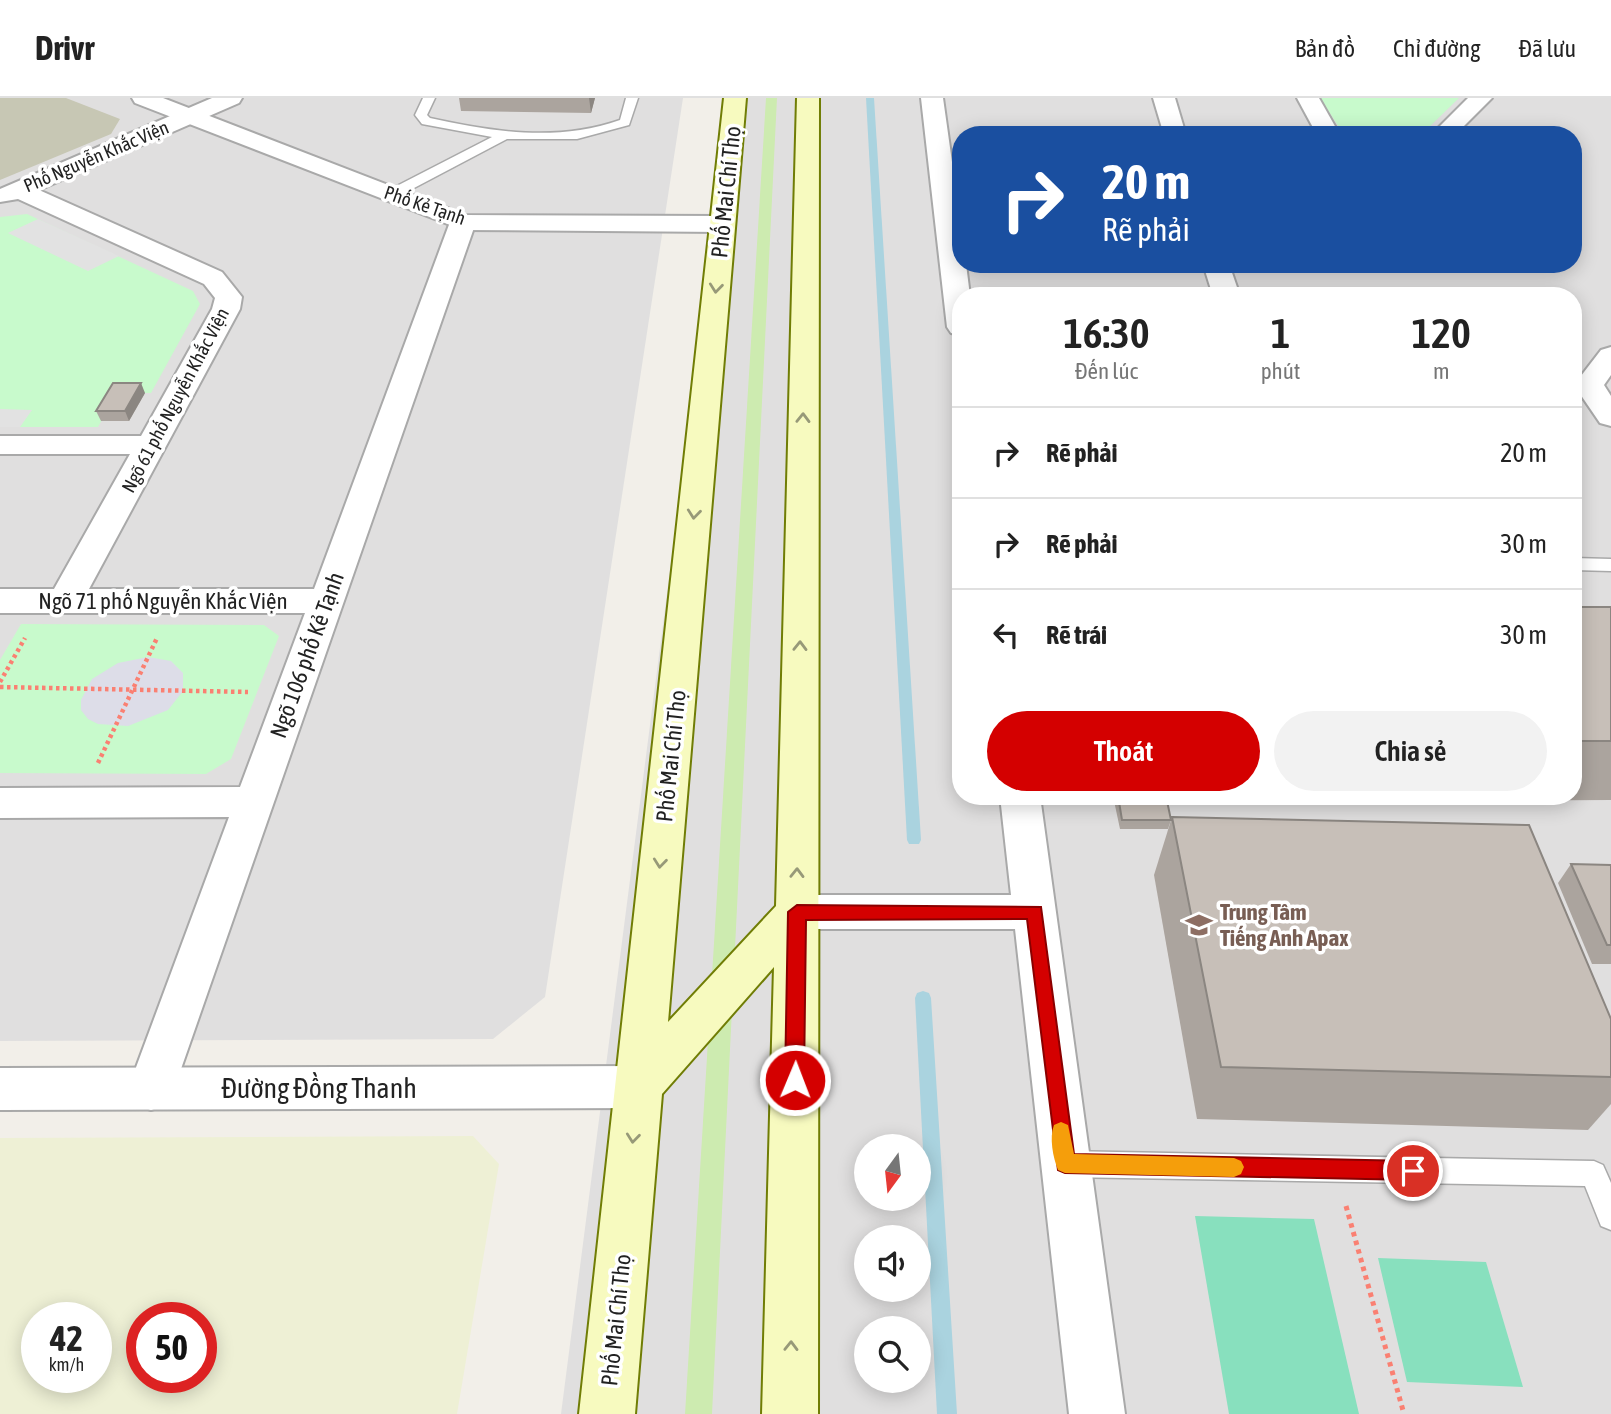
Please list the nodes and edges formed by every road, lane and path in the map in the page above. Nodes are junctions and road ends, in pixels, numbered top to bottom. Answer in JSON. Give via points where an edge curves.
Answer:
{"nodes":[{"id":1,"x":143,"y":98,"type":"edge"},
{"id":2,"x":231,"y":98,"type":"edge"},
{"id":3,"x":429,"y":98,"type":"edge"},
{"id":4,"x":632,"y":98,"type":"edge"},
{"id":5,"x":735,"y":98,"type":"edge"},
{"id":6,"x":808,"y":98,"type":"edge"},
{"id":7,"x":932,"y":98,"type":"edge"},
{"id":8,"x":1164,"y":98,"type":"edge"},
{"id":9,"x":1308,"y":98,"type":"edge"},
{"id":10,"x":1481,"y":98,"type":"edge"},
{"id":11,"x":190,"y":116,"type":"junction"},
{"id":12,"x":1172,"y":126,"type":"edge"},
{"id":13,"x":1324,"y":126,"type":"edge"},
{"id":14,"x":1451,"y":126,"type":"edge"},
{"id":15,"x":507,"y":134,"type":"junction"},
{"id":16,"x":9,"y":194,"type":"edge"},
{"id":17,"x":392,"y":194,"type":"junction"},
{"id":18,"x":463,"y":222,"type":"junction"},
{"id":19,"x":722,"y":224,"type":"junction"},
{"id":20,"x":952,"y":256,"type":"edge"},
{"id":21,"x":1611,"y":356,"type":"edge"},
{"id":22,"x":1582,"y":384,"type":"edge"},
{"id":23,"x":1582,"y":386,"type":"edge"},
{"id":24,"x":1611,"y":417,"type":"edge"},
{"id":25,"x":0,"y":445,"type":"edge"},
{"id":26,"x":151,"y":445,"type":"junction"},
{"id":27,"x":1582,"y":564,"type":"edge"},
{"id":28,"x":1611,"y":565,"type":"edge"},
{"id":29,"x":0,"y":601,"type":"edge"},
{"id":30,"x":65,"y":601,"type":"junction"},
{"id":31,"x":327,"y":601,"type":"junction"},
{"id":32,"x":30,"y":630,"type":"dead end"},
{"id":33,"x":160,"y":632,"type":"dead end"},
{"id":34,"x":0,"y":685,"type":"edge"},
{"id":35,"x":133,"y":690,"type":"junction"},
{"id":36,"x":256,"y":692,"type":"dead end"},
{"id":37,"x":95,"y":769,"type":"dead end"},
{"id":38,"x":254,"y":802,"type":"junction"},
{"id":39,"x":0,"y":803,"type":"edge"},
{"id":40,"x":1021,"y":805,"type":"edge"},
{"id":41,"x":797,"y":912,"type":"junction"},
{"id":42,"x":1035,"y":912,"type":"junction"},
{"id":43,"x":638,"y":1087,"type":"junction"},
{"id":44,"x":0,"y":1089,"type":"edge"},
{"id":45,"x":151,"y":1089,"type":"junction"},
{"id":46,"x":1065,"y":1164,"type":"junction"},
{"id":47,"x":1336,"y":1169,"type":"junction"},
{"id":48,"x":1611,"y":1217,"type":"edge"},
{"id":49,"x":607,"y":1414,"type":"edge"},
{"id":50,"x":790,"y":1414,"type":"edge"},
{"id":51,"x":1097,"y":1414,"type":"edge"},
{"id":52,"x":1404,"y":1414,"type":"edge"}],
"edges":[{"from":1,"to":11,"type":"street","name":"Phố Kẻ Tạnh"},
{"from":2,"to":11,"type":"street","name":"Phố Nguyễn Khắc Viện"},
{"from":3,"to":15,"type":"lane","via":[[421,115],[426,121]]},
{"from":4,"to":15,"type":"lane","via":[[625,122],[600,132],[554,137]]},
{"from":5,"to":19,"type":"main road","name":"Phố Mai Chí Thọ"},
{"from":41,"to":6,"type":"main road","one_way":true},
{"from":7,"to":20,"type":"street"},
{"from":8,"to":12,"type":"street"},
{"from":9,"to":13,"type":"street"},
{"from":10,"to":14,"type":"street"},
{"from":11,"to":16,"type":"street","name":"Phố Nguyễn Khắc Viện"},
{"from":11,"to":17,"type":"street","name":"Phố Kẻ Tạnh"},
{"from":15,"to":17,"type":"lane"},
{"from":16,"to":26,"type":"street","name":"Ngõ 61 phố Nguyễn Khắc Viện","via":[[213,278],[229,297]]},
{"from":17,"to":18,"type":"street","name":"Phố Kẻ Tạnh"},
{"from":18,"to":19,"type":"street","name":"Phố Kẻ Tạnh"},
{"from":18,"to":31,"type":"street","name":"Ngõ 106 phố Kẻ Tạnh"},
{"from":19,"to":43,"type":"main road","name":"Phố Mai Chí Thọ","one_way":true},
{"from":21,"to":22,"type":"street"},
{"from":23,"to":24,"type":"street"},
{"from":25,"to":26,"type":"street"},
{"from":26,"to":30,"type":"street","name":"Ngõ 61 phố Nguyễn Khắc Viện"},
{"from":27,"to":28,"type":"lane"},
{"from":29,"to":30,"type":"street","name":"Ngõ 71 phố Nguyễn Khắc Viện"},
{"from":30,"to":31,"type":"street","name":"Ngõ 71 phố Nguyễn Khắc Viện"},
{"from":31,"to":38,"type":"street","name":"Ngõ 106 phố Kẻ Tạnh"},
{"from":32,"to":34,"type":"path"},
{"from":33,"to":35,"type":"path"},
{"from":34,"to":35,"type":"path"},
{"from":35,"to":36,"type":"path"},
{"from":35,"to":37,"type":"path"},
{"from":38,"to":39,"type":"street"},
{"from":38,"to":45,"type":"street","name":"Ngõ 106 phố Kẻ Tạnh"},
{"from":40,"to":42,"type":"street"},
{"from":41,"to":42,"type":"street"},
{"from":41,"to":43,"type":"main road"},
{"from":50,"to":41,"type":"main road","one_way":true},
{"from":42,"to":46,"type":"street"},
{"from":43,"to":45,"type":"street","name":"Đường Đồng Thanh"},
{"from":43,"to":49,"type":"main road","name":"Phố Mai Chí Thọ","one_way":true},
{"from":44,"to":45,"type":"street","name":"Đường Đồng Thanh"},
{"from":46,"to":47,"type":"lane"},
{"from":46,"to":51,"type":"street"},
{"from":47,"to":48,"type":"lane","via":[[1594,1174]]},
{"from":47,"to":52,"type":"path"}]}
